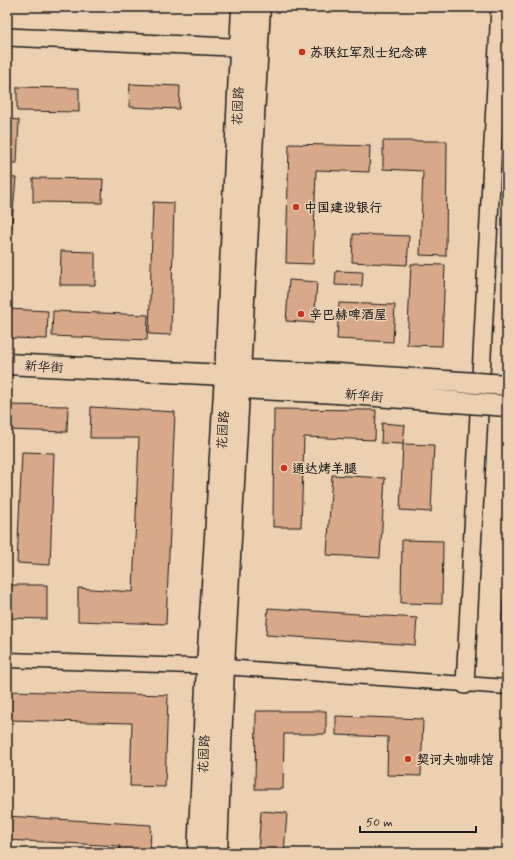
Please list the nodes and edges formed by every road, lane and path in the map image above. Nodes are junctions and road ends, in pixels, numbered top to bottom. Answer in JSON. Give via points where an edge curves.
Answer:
{"nodes":[{"id":1,"x":242,"y":7,"type":"edge"},
{"id":2,"x":260,"y":7,"type":"edge"},
{"id":3,"x":500,"y":7,"type":"edge"},
{"id":4,"x":7,"y":37,"type":"edge"},
{"id":5,"x":249,"y":48,"type":"junction"},
{"id":6,"x":7,"y":364,"type":"edge"},
{"id":7,"x":236,"y":378,"type":"junction"},
{"id":8,"x":338,"y":383,"type":"junction"},
{"id":9,"x":507,"y":385,"type":"edge"},
{"id":10,"x":507,"y":406,"type":"edge"},
{"id":11,"x":7,"y":660,"type":"edge"},
{"id":12,"x":216,"y":666,"type":"junction"},
{"id":13,"x":465,"y":685,"type":"junction"},
{"id":14,"x":507,"y":687,"type":"edge"},
{"id":15,"x":198,"y":853,"type":"edge"},
{"id":16,"x":217,"y":853,"type":"edge"}],
"edges":[{"from":1,"to":5,"type":"main road","name":"花园路"},
{"from":2,"to":5,"type":"main road","name":"花园路"},
{"from":3,"to":13,"type":"street"},
{"from":4,"to":5,"type":"street"},
{"from":5,"to":7,"type":"main road","name":"花园路"},
{"from":6,"to":7,"type":"main road","name":"新华街"},
{"from":7,"to":8,"type":"main road","name":"新华街"},
{"from":7,"to":12,"type":"main road","name":"花园路"},
{"from":8,"to":9,"type":"main road","name":"新华街","bridge":true},
{"from":8,"to":10,"type":"main road","name":"新华街","bridge":true},
{"from":11,"to":12,"type":"street"},
{"from":12,"to":13,"type":"street"},
{"from":12,"to":15,"type":"main road","name":"花园路"},
{"from":12,"to":16,"type":"main road","name":"花园路"},
{"from":13,"to":14,"type":"street"}]}
